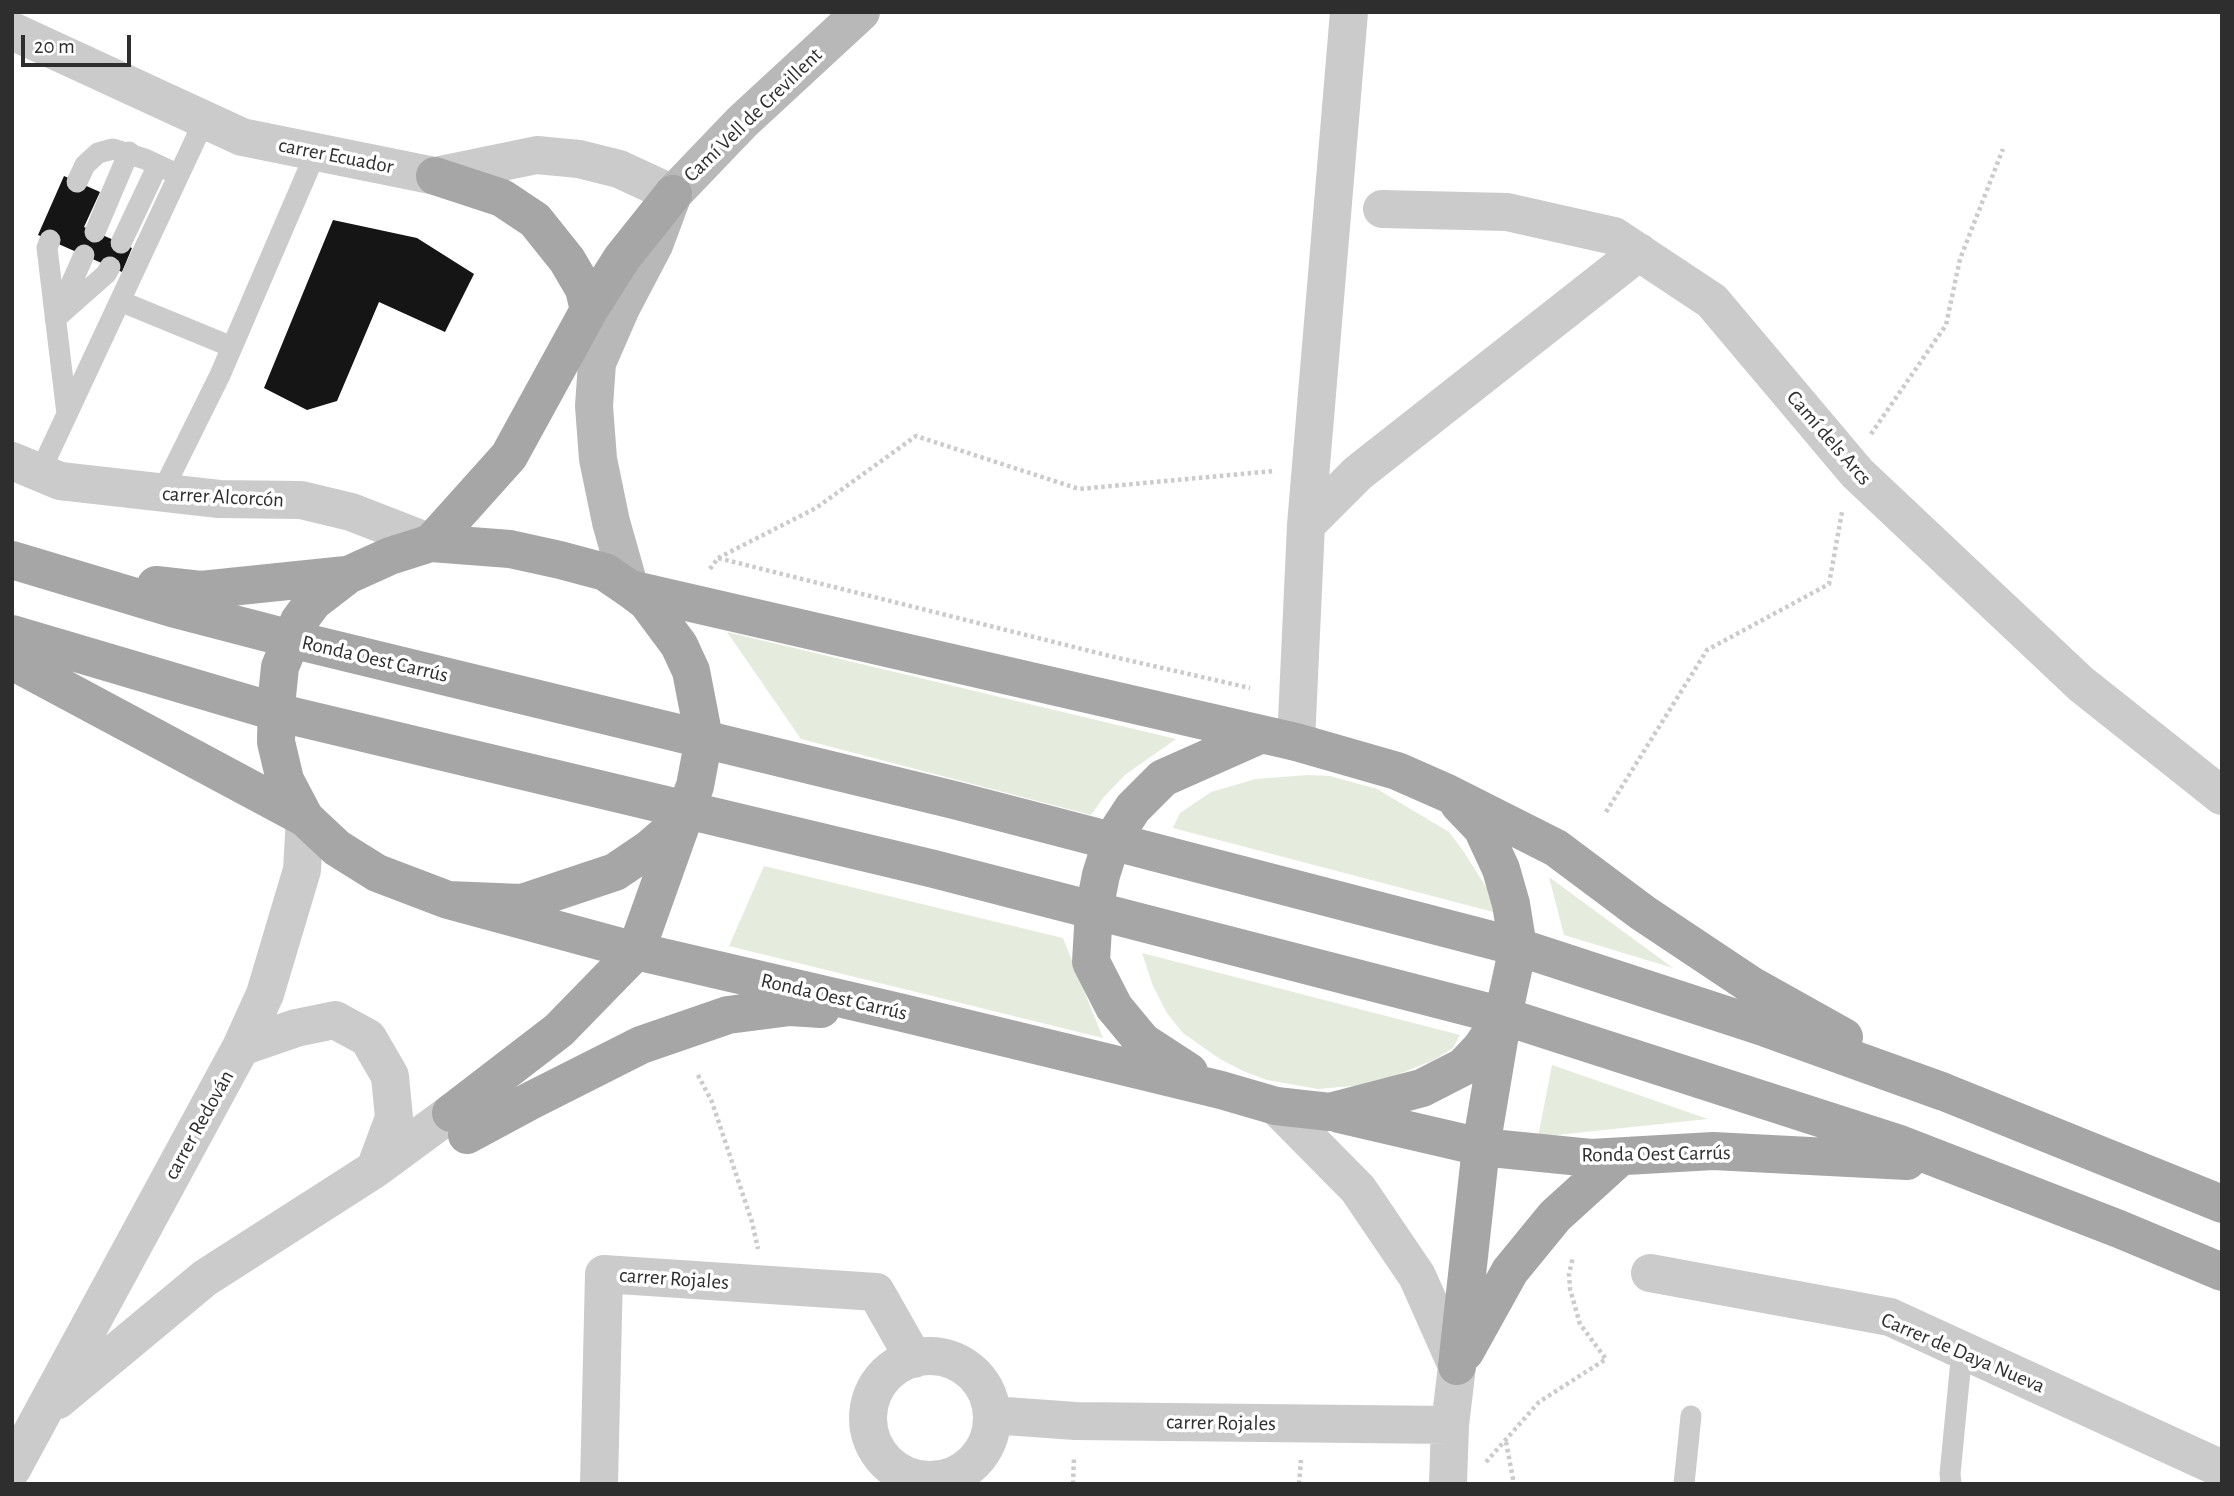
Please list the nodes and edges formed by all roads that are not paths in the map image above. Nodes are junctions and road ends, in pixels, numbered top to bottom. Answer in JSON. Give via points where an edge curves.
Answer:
{"nodes":[{"id":1,"x":861,"y":12,"type":"edge"},
{"id":2,"x":1349,"y":12,"type":"edge"},
{"id":3,"x":12,"y":31,"type":"edge"},
{"id":4,"x":205,"y":120,"type":"junction"},
{"id":5,"x":129,"y":152,"type":"junction"},
{"id":6,"x":316,"y":152,"type":"junction"},
{"id":7,"x":158,"y":165,"type":"junction"},
{"id":8,"x":179,"y":175,"type":"junction"},
{"id":9,"x":435,"y":176,"type":"junction"},
{"id":10,"x":77,"y":181,"type":"dead end"},
{"id":11,"x":673,"y":194,"type":"junction"},
{"id":12,"x":1381,"y":209,"type":"dead end"},
{"id":13,"x":95,"y":232,"type":"dead end"},
{"id":14,"x":50,"y":240,"type":"dead end"},
{"id":15,"x":121,"y":243,"type":"dead end"},
{"id":16,"x":1639,"y":253,"type":"junction"},
{"id":17,"x":84,"y":255,"type":"dead end"},
{"id":18,"x":110,"y":267,"type":"dead end"},
{"id":19,"x":120,"y":301,"type":"junction"},
{"id":20,"x":589,"y":310,"type":"junction"},
{"id":21,"x":55,"y":319,"type":"junction"},
{"id":22,"x":232,"y":347,"type":"junction"},
{"id":23,"x":66,"y":415,"type":"junction"},
{"id":24,"x":26,"y":467,"type":"edge"},
{"id":25,"x":161,"y":494,"type":"junction"},
{"id":26,"x":1306,"y":525,"type":"junction"},
{"id":27,"x":431,"y":544,"type":"junction"},
{"id":28,"x":23,"y":564,"type":"edge"},
{"id":29,"x":348,"y":575,"type":"junction"},
{"id":30,"x":630,"y":589,"type":"junction"},
{"id":31,"x":12,"y":634,"type":"edge"},
{"id":32,"x":290,"y":639,"type":"junction"},
{"id":33,"x":12,"y":661,"type":"edge"},
{"id":34,"x":276,"y":712,"type":"junction"},
{"id":35,"x":704,"y":738,"type":"junction"},
{"id":36,"x":1278,"y":739,"type":"junction"},
{"id":37,"x":1447,"y":793,"type":"junction"},
{"id":38,"x":2222,"y":796,"type":"edge"},
{"id":39,"x":687,"y":810,"type":"junction"},
{"id":40,"x":305,"y":818,"type":"junction"},
{"id":41,"x":1112,"y":840,"type":"junction"},
{"id":42,"x":448,"y":900,"type":"junction"},
{"id":43,"x":1094,"y":910,"type":"junction"},
{"id":44,"x":1518,"y":947,"type":"junction"},
{"id":45,"x":636,"y":951,"type":"junction"},
{"id":46,"x":904,"y":1013,"type":"junction"},
{"id":47,"x":1503,"y":1016,"type":"junction"},
{"id":48,"x":242,"y":1047,"type":"junction"},
{"id":49,"x":1221,"y":1090,"type":"junction"},
{"id":50,"x":1944,"y":1092,"type":"junction"},
{"id":51,"x":1276,"y":1106,"type":"junction"},
{"id":52,"x":1330,"y":1112,"type":"junction"},
{"id":53,"x":459,"y":1124,"type":"junction"},
{"id":54,"x":1481,"y":1147,"type":"junction"},
{"id":55,"x":1620,"y":1157,"type":"junction"},
{"id":56,"x":1945,"y":1163,"type":"junction"},
{"id":57,"x":375,"y":1169,"type":"junction"},
{"id":58,"x":2222,"y":1204,"type":"edge"},
{"id":59,"x":2222,"y":1272,"type":"edge"},
{"id":60,"x":1650,"y":1273,"type":"dead end"},
{"id":61,"x":205,"y":1278,"type":"junction"},
{"id":62,"x":1962,"y":1350,"type":"junction"},
{"id":63,"x":914,"y":1359,"type":"junction"},
{"id":64,"x":1457,"y":1366,"type":"junction"},
{"id":65,"x":992,"y":1415,"type":"junction"},
{"id":66,"x":1691,"y":1416,"type":"dead end"},
{"id":67,"x":27,"y":1424,"type":"edge"},
{"id":68,"x":1450,"y":1425,"type":"junction"},
{"id":69,"x":12,"y":1469,"type":"edge"},
{"id":70,"x":2222,"y":1469,"type":"edge"},
{"id":71,"x":931,"y":1482,"type":"edge"},
{"id":72,"x":599,"y":1484,"type":"edge"},
{"id":73,"x":1448,"y":1484,"type":"edge"},
{"id":74,"x":1684,"y":1484,"type":"edge"},
{"id":75,"x":1951,"y":1484,"type":"edge"}],
"edges":[{"from":1,"to":11,"type":"street","name":"Camí Vell de Crevillent","via":[[742,122]]},
{"from":2,"to":26,"type":"street"},
{"from":3,"to":4,"type":"street","name":"carrer Ecuador"},
{"from":4,"to":6,"type":"street","name":"carrer Ecuador","via":[[242,137]]},
{"from":4,"to":8,"type":"lane"},
{"from":5,"to":7,"type":"lane"},
{"from":5,"to":10,"type":"lane","via":[[113,149],[98,153]]},
{"from":5,"to":13,"type":"lane"},
{"from":6,"to":9,"type":"street","name":"carrer Ecuador"},
{"from":6,"to":22,"type":"lane"},
{"from":7,"to":8,"type":"lane"},
{"from":7,"to":15,"type":"lane"},
{"from":8,"to":19,"type":"lane"},
{"from":9,"to":11,"type":"street","name":"carrer Ecuador","via":[[537,155],[620,169]]},
{"from":9,"to":20,"type":"main road","via":[[502,198],[535,220],[568,260],[584,289]]},
{"from":11,"to":20,"type":"main road","via":[[622,258]]},
{"from":11,"to":30,"type":"street","name":"Camí Vell de Crevillent","via":[[654,245],[597,363],[598,459]]},
{"from":12,"to":16,"type":"street","name":"Camí dels Arcs","via":[[1507,212],[1614,236]]},
{"from":14,"to":21,"type":"lane"},
{"from":16,"to":26,"type":"street","via":[[1358,473]]},
{"from":16,"to":38,"type":"street","name":"Camí dels Arcs","via":[[1712,301],[1850,465],[2081,684]]},
{"from":17,"to":21,"type":"lane"},
{"from":18,"to":21,"type":"lane"},
{"from":19,"to":22,"type":"lane"},
{"from":19,"to":23,"type":"lane"},
{"from":20,"to":27,"type":"main road","via":[[509,456]]},
{"from":21,"to":23,"type":"lane"},
{"from":22,"to":25,"type":"lane"},
{"from":23,"to":24,"type":"lane"},
{"from":24,"to":25,"type":"street","name":"carrer Alcorcón","via":[[60,481]]},
{"from":25,"to":27,"type":"street","name":"carrer Alcorcón","via":[[301,500],[351,512]]},
{"from":26,"to":36,"type":"street"},
{"from":27,"to":29,"type":"main road","name":"Ronda Oest Carrús"},
{"from":27,"to":30,"type":"main road","name":"Ronda Oest Carrús","via":[[510,549],[560,560],[605,572]]},
{"from":28,"to":29,"type":"main road","name":"Ronda Oest Carrús","via":[[201,590]]},
{"from":28,"to":32,"type":"main road","name":"Ronda Oest Carrús"},
{"from":29,"to":32,"type":"main road","name":"Ronda Oest Carrús","via":[[313,602]]},
{"from":30,"to":35,"type":"main road","name":"Ronda Oest Carrús","via":[[647,603],[679,645],[691,671]]},
{"from":30,"to":36,"type":"main road","name":"Ronda Oest Carrús"},
{"from":31,"to":34,"type":"main road","name":"Ronda Oest Carrús"},
{"from":32,"to":34,"type":"main road","name":"Ronda Oest Carrús","via":[[280,667]]},
{"from":32,"to":35,"type":"main road","name":"Ronda Oest Carrús"},
{"from":33,"to":40,"type":"main road","name":"Ronda Oest Carrús"},
{"from":34,"to":39,"type":"main road","name":"Ronda Oest Carrús"},
{"from":34,"to":40,"type":"main road","name":"Ronda Oest Carrús","via":[[276,742],[285,780]]},
{"from":35,"to":39,"type":"main road","name":"Ronda Oest Carrús"},
{"from":35,"to":41,"type":"main road","name":"Ronda Oest Carrús"},
{"from":36,"to":37,"type":"main road","name":"Ronda Oest Carrús","via":[[1396,771]]},
{"from":36,"to":41,"type":"main road","name":"Ronda Oest Carrús","via":[[1163,778],[1133,808]]},
{"from":37,"to":44,"type":"main road","name":"Ronda Oest Carrús","via":[[1482,828],[1501,869]]},
{"from":37,"to":50,"type":"main road","name":"Ronda Oest Carrús","via":[[1556,848],[1751,985]]},
{"from":39,"to":42,"type":"main road","name":"Ronda Oest Carrús","via":[[649,849],[615,872],[522,903]]},
{"from":39,"to":43,"type":"main road","name":"Ronda Oest Carrús"},
{"from":39,"to":45,"type":"main road"},
{"from":40,"to":42,"type":"main road","name":"Ronda Oest Carrús","via":[[337,848],[377,873]]},
{"from":40,"to":48,"type":"street","name":"carrer Redován","via":[[302,870],[265,994]]},
{"from":41,"to":43,"type":"main road","name":"Ronda Oest Carrús"},
{"from":41,"to":44,"type":"main road","name":"Ronda Oest Carrús"},
{"from":42,"to":45,"type":"main road","name":"Ronda Oest Carrús"},
{"from":43,"to":47,"type":"main road","name":"Ronda Oest Carrús"},
{"from":43,"to":49,"type":"main road","name":"Ronda Oest Carrús","via":[[1091,962],[1114,1007],[1143,1042]]},
{"from":44,"to":47,"type":"main road","name":"Ronda Oest Carrús"},
{"from":44,"to":50,"type":"main road","name":"Ronda Oest Carrús"},
{"from":45,"to":46,"type":"main road","name":"Ronda Oest Carrús"},
{"from":45,"to":53,"type":"main road"},
{"from":46,"to":49,"type":"main road","name":"Ronda Oest Carrús"},
{"from":46,"to":53,"type":"main road","via":[[790,1007],[728,1015],[641,1045],[531,1100]]},
{"from":47,"to":52,"type":"main road","name":"Ronda Oest Carrús","via":[[1462,1067],[1422,1088]]},
{"from":47,"to":54,"type":"main road"},
{"from":47,"to":56,"type":"main road","name":"Ronda Oest Carrús","via":[[1897,1143]]},
{"from":48,"to":57,"type":"street","via":[[335,1020],[368,1038],[390,1076],[394,1118]]},
{"from":48,"to":67,"type":"street","name":"carrer Redován"},
{"from":49,"to":51,"type":"main road","name":"Ronda Oest Carrús"},
{"from":50,"to":58,"type":"main road","name":"Ronda Oest Carrús"},
{"from":51,"to":52,"type":"main road","name":"Ronda Oest Carrús"},
{"from":51,"to":64,"type":"street","via":[[1358,1189],[1417,1276]]},
{"from":52,"to":54,"type":"main road","name":"Ronda Oest Carrús"},
{"from":53,"to":57,"type":"street","name":"carrer Redován"},
{"from":53,"to":61,"type":"street","name":"carrer Redován"},
{"from":54,"to":55,"type":"main road","name":"Ronda Oest Carrús"},
{"from":54,"to":64,"type":"main road"},
{"from":55,"to":56,"type":"main road","name":"Ronda Oest Carrús","via":[[1713,1151]]},
{"from":55,"to":64,"type":"main road","via":[[1555,1216],[1510,1271]]},
{"from":56,"to":59,"type":"main road","name":"Ronda Oest Carrús"},
{"from":57,"to":61,"type":"street","name":"carrer Redován"},
{"from":60,"to":62,"type":"street","name":"Carrer de Daya Nueva","via":[[1890,1317]]},
{"from":61,"to":67,"type":"street","name":"carrer Redován"},
{"from":62,"to":70,"type":"street","name":"Carrer de Daya Nueva"},
{"from":62,"to":75,"type":"lane"},
{"from":63,"to":65,"type":"street","via":[[944,1357],[963,1366],[988,1395]]},
{"from":63,"to":71,"type":"street","via":[[902,1362],[873,1392],[870,1434],[879,1454],[894,1469]]},
{"from":63,"to":72,"type":"street","name":"carrer Rojales","via":[[877,1292],[604,1274]]},
{"from":64,"to":68,"type":"street"},
{"from":65,"to":68,"type":"street","name":"carrer Rojales","via":[[1075,1421]]},
{"from":65,"to":71,"type":"street","via":[[981,1453],[968,1467]]},
{"from":66,"to":74,"type":"lane"},
{"from":67,"to":69,"type":"street","name":"carrer Redován"},
{"from":68,"to":73,"type":"street"}]}
